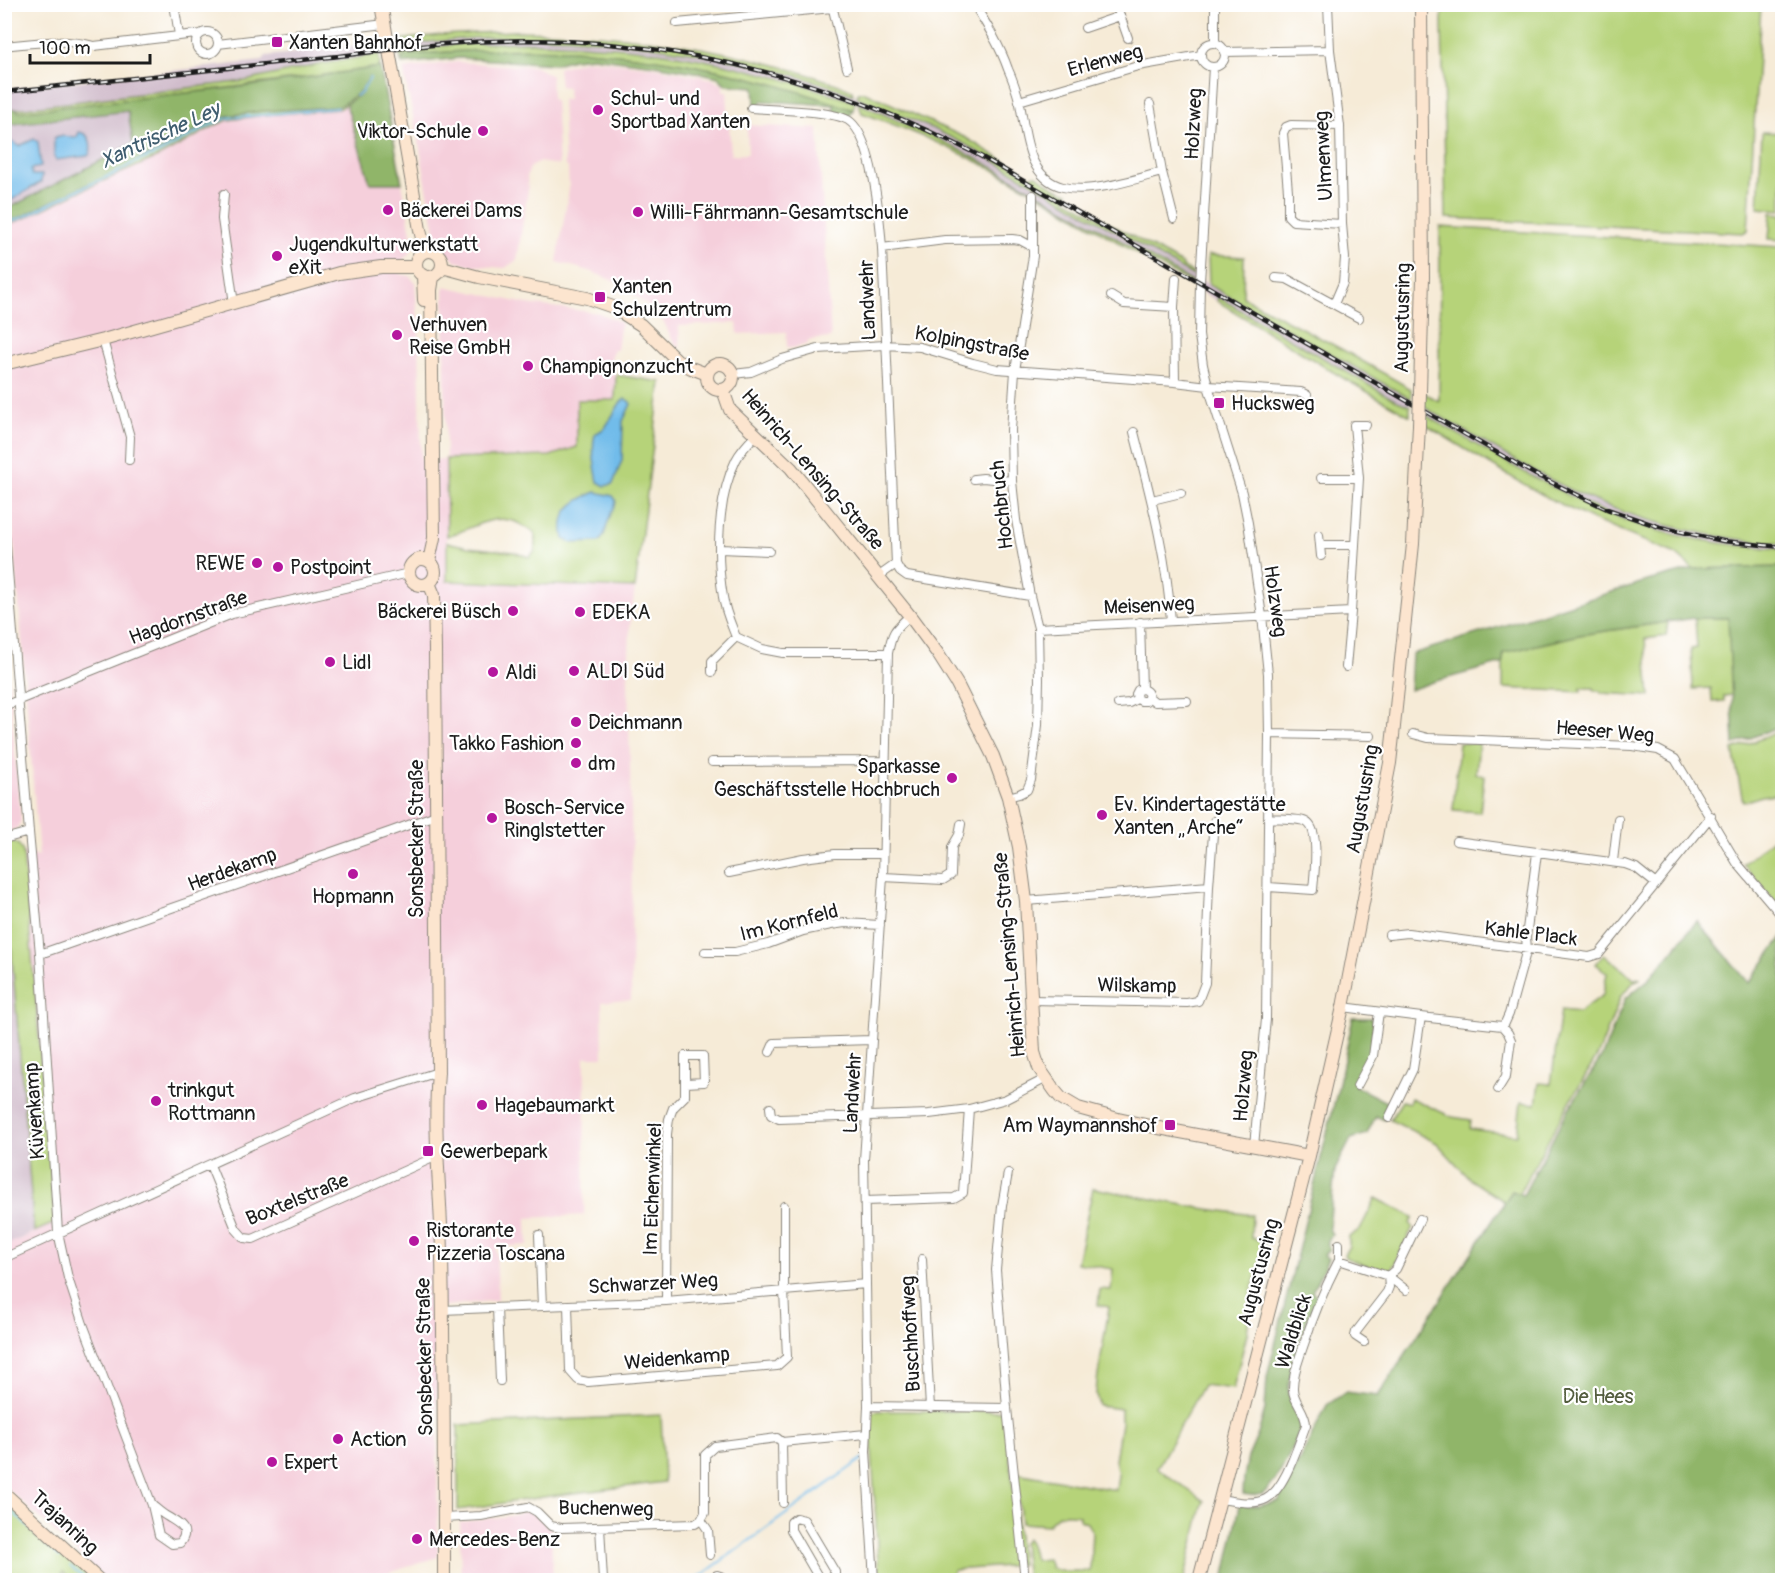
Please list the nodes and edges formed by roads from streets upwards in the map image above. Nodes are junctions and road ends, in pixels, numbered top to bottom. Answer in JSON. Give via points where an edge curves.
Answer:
{"nodes":[{"id":1,"x":9,"y":4,"type":"edge"},
{"id":2,"x":174,"y":4,"type":"edge"},
{"id":3,"x":381,"y":4,"type":"edge"},
{"id":4,"x":974,"y":4,"type":"edge"},
{"id":5,"x":1116,"y":4,"type":"edge"},
{"id":6,"x":1215,"y":4,"type":"edge"},
{"id":7,"x":1328,"y":4,"type":"edge"},
{"id":8,"x":1421,"y":4,"type":"edge"},
{"id":9,"x":832,"y":6,"type":"edge"},
{"id":10,"x":4,"y":12,"type":"edge"},
{"id":11,"x":1120,"y":16,"type":"junction"},
{"id":12,"x":677,"y":23,"type":"dead end"},
{"id":13,"x":385,"y":24,"type":"junction"},
{"id":14,"x":1085,"y":28,"type":"dead end"},
{"id":15,"x":179,"y":35,"type":"junction"},
{"id":16,"x":199,"y":35,"type":"junction"},
{"id":17,"x":1128,"y":38,"type":"dead end"},
{"id":18,"x":1215,"y":43,"type":"junction"},
{"id":19,"x":218,"y":44,"type":"junction"},
{"id":20,"x":4,"y":46,"type":"edge"},
{"id":21,"x":1330,"y":50,"type":"junction"},
{"id":22,"x":1224,"y":52,"type":"junction"},
{"id":23,"x":1201,"y":55,"type":"junction"},
{"id":24,"x":1213,"y":67,"type":"junction"},
{"id":25,"x":847,"y":68,"type":"dead end"},
{"id":26,"x":1019,"y":101,"type":"junction"},
{"id":27,"x":1150,"y":104,"type":"dead end"},
{"id":28,"x":752,"y":108,"type":"dead end"},
{"id":29,"x":1340,"y":126,"type":"junction"},
{"id":30,"x":1162,"y":172,"type":"junction"},
{"id":31,"x":224,"y":194,"type":"dead end"},
{"id":32,"x":1034,"y":195,"type":"dead end"},
{"id":33,"x":1174,"y":219,"type":"dead end"},
{"id":34,"x":1342,"y":224,"type":"junction"},
{"id":35,"x":1033,"y":247,"type":"junction"},
{"id":36,"x":882,"y":248,"type":"junction"},
{"id":37,"x":425,"y":251,"type":"junction"},
{"id":38,"x":429,"y":272,"type":"junction"},
{"id":39,"x":1176,"y":278,"type":"dead end"},
{"id":40,"x":1276,"y":278,"type":"dead end"},
{"id":41,"x":1111,"y":296,"type":"dead end"},
{"id":42,"x":234,"y":304,"type":"junction"},
{"id":43,"x":1334,"y":304,"type":"junction"},
{"id":44,"x":1174,"y":307,"type":"junction"},
{"id":45,"x":1359,"y":318,"type":"dead end"},
{"id":46,"x":103,"y":340,"type":"junction"},
{"id":47,"x":885,"y":345,"type":"junction"},
{"id":48,"x":4,"y":364,"type":"edge"},
{"id":49,"x":1015,"y":371,"type":"junction"},
{"id":50,"x":707,"y":374,"type":"junction"},
{"id":51,"x":733,"y":374,"type":"junction"},
{"id":52,"x":1175,"y":382,"type":"junction"},
{"id":53,"x":1208,"y":386,"type":"junction"},
{"id":54,"x":723,"y":390,"type":"junction"},
{"id":55,"x":1307,"y":395,"type":"dead end"},
{"id":56,"x":1366,"y":425,"type":"dead end"},
{"id":57,"x":1134,"y":432,"type":"dead end"},
{"id":58,"x":756,"y":435,"type":"junction"},
{"id":59,"x":129,"y":460,"type":"dead end"},
{"id":60,"x":1322,"y":478,"type":"dead end"},
{"id":61,"x":1359,"y":478,"type":"junction"},
{"id":62,"x":974,"y":479,"type":"dead end"},
{"id":63,"x":1012,"y":481,"type":"junction"},
{"id":64,"x":1181,"y":493,"type":"dead end"},
{"id":65,"x":1152,"y":500,"type":"junction"},
{"id":66,"x":4,"y":521,"type":"edge"},
{"id":67,"x":5,"y":526,"type":"edge"},
{"id":68,"x":1320,"y":535,"type":"dead end"},
{"id":69,"x":1355,"y":544,"type":"junction"},
{"id":70,"x":1321,"y":545,"type":"junction"},
{"id":71,"x":720,"y":549,"type":"junction"},
{"id":72,"x":769,"y":551,"type":"dead end"},
{"id":73,"x":1321,"y":556,"type":"dead end"},
{"id":74,"x":426,"y":560,"type":"junction"},
{"id":75,"x":896,"y":564,"type":"junction"},
{"id":76,"x":409,"y":573,"type":"junction"},
{"id":77,"x":879,"y":576,"type":"junction"},
{"id":78,"x":426,"y":584,"type":"junction"},
{"id":79,"x":1030,"y":596,"type":"junction"},
{"id":80,"x":1352,"y":612,"type":"junction"},
{"id":81,"x":910,"y":616,"type":"junction"},
{"id":82,"x":1262,"y":616,"type":"junction"},
{"id":83,"x":1171,"y":621,"type":"junction"},
{"id":84,"x":1140,"y":622,"type":"junction"},
{"id":85,"x":1038,"y":628,"type":"junction"},
{"id":86,"x":736,"y":637,"type":"junction"},
{"id":87,"x":888,"y":653,"type":"junction"},
{"id":88,"x":1346,"y":667,"type":"dead end"},
{"id":89,"x":712,"y":672,"type":"dead end"},
{"id":90,"x":1143,"y":688,"type":"junction"},
{"id":91,"x":1149,"y":697,"type":"junction"},
{"id":92,"x":1137,"y":699,"type":"junction"},
{"id":93,"x":19,"y":700,"type":"junction"},
{"id":94,"x":1186,"y":700,"type":"dead end"},
{"id":95,"x":1118,"y":704,"type":"dead end"},
{"id":96,"x":4,"y":706,"type":"edge"},
{"id":97,"x":1269,"y":734,"type":"junction"},
{"id":98,"x":1413,"y":734,"type":"dead end"},
{"id":99,"x":1371,"y":736,"type":"dead end"},
{"id":100,"x":885,"y":761,"type":"junction"},
{"id":101,"x":712,"y":762,"type":"dead end"},
{"id":102,"x":1008,"y":797,"type":"junction"},
{"id":103,"x":432,"y":815,"type":"junction"},
{"id":104,"x":1711,"y":816,"type":"junction"},
{"id":105,"x":1269,"y":818,"type":"junction"},
{"id":106,"x":1618,"y":819,"type":"dead end"},
{"id":107,"x":1214,"y":821,"type":"dead end"},
{"id":108,"x":961,"y":824,"type":"dead end"},
{"id":109,"x":29,"y":832,"type":"junction"},
{"id":110,"x":4,"y":839,"type":"edge"},
{"id":111,"x":1456,"y":841,"type":"dead end"},
{"id":112,"x":1537,"y":853,"type":"junction"},
{"id":113,"x":883,"y":854,"type":"junction"},
{"id":114,"x":1612,"y":861,"type":"junction"},
{"id":115,"x":729,"y":873,"type":"dead end"},
{"id":116,"x":883,"y":877,"type":"junction"},
{"id":117,"x":1656,"y":884,"type":"junction"},
{"id":118,"x":1209,"y":886,"type":"junction"},
{"id":119,"x":1268,"y":887,"type":"junction"},
{"id":120,"x":1026,"y":901,"type":"junction"},
{"id":121,"x":1782,"y":916,"type":"edge"},
{"id":122,"x":880,"y":925,"type":"junction"},
{"id":123,"x":1389,"y":935,"type":"dead end"},
{"id":124,"x":1527,"y":950,"type":"junction"},
{"id":125,"x":705,"y":952,"type":"dead end"},
{"id":126,"x":40,"y":954,"type":"junction"},
{"id":127,"x":1030,"y":1000,"type":"junction"},
{"id":128,"x":1343,"y":1007,"type":"junction"},
{"id":129,"x":1379,"y":1012,"type":"junction"},
{"id":130,"x":1421,"y":1017,"type":"junction"},
{"id":131,"x":1502,"y":1026,"type":"junction"},
{"id":132,"x":872,"y":1040,"type":"junction"},
{"id":133,"x":770,"y":1052,"type":"dead end"},
{"id":134,"x":434,"y":1074,"type":"junction"},
{"id":135,"x":1045,"y":1078,"type":"junction"},
{"id":136,"x":686,"y":1083,"type":"dead end"},
{"id":137,"x":1358,"y":1086,"type":"dead end"},
{"id":138,"x":1498,"y":1089,"type":"dead end"},
{"id":139,"x":770,"y":1108,"type":"dead end"},
{"id":140,"x":969,"y":1109,"type":"junction"},
{"id":141,"x":867,"y":1115,"type":"junction"},
{"id":142,"x":1389,"y":1118,"type":"dead end"},
{"id":143,"x":1254,"y":1146,"type":"junction"},
{"id":144,"x":437,"y":1156,"type":"junction"},
{"id":145,"x":1309,"y":1156,"type":"junction"},
{"id":146,"x":210,"y":1165,"type":"junction"},
{"id":147,"x":1008,"y":1173,"type":"dead end"},
{"id":148,"x":865,"y":1201,"type":"junction"},
{"id":149,"x":784,"y":1206,"type":"dead end"},
{"id":150,"x":1420,"y":1220,"type":"dead end"},
{"id":151,"x":58,"y":1232,"type":"junction"},
{"id":152,"x":538,"y":1235,"type":"dead end"},
{"id":153,"x":1339,"y":1244,"type":"dead end"},
{"id":154,"x":4,"y":1258,"type":"edge"},
{"id":155,"x":922,"y":1259,"type":"dead end"},
{"id":156,"x":1339,"y":1260,"type":"junction"},
{"id":157,"x":1388,"y":1276,"type":"junction"},
{"id":158,"x":866,"y":1284,"type":"junction"},
{"id":159,"x":784,"y":1290,"type":"junction"},
{"id":160,"x":1406,"y":1290,"type":"dead end"},
{"id":161,"x":666,"y":1301,"type":"junction"},
{"id":162,"x":568,"y":1305,"type":"junction"},
{"id":163,"x":542,"y":1306,"type":"junction"},
{"id":164,"x":497,"y":1308,"type":"junction"},
{"id":165,"x":442,"y":1310,"type":"junction"},
{"id":166,"x":1364,"y":1342,"type":"dead end"},
{"id":167,"x":500,"y":1381,"type":"dead end"},
{"id":168,"x":868,"y":1406,"type":"junction"},
{"id":169,"x":930,"y":1408,"type":"junction"},
{"id":170,"x":1007,"y":1408,"type":"junction"},
{"id":171,"x":866,"y":1434,"type":"junction"},
{"id":172,"x":782,"y":1442,"type":"junction"},
{"id":173,"x":4,"y":1493,"type":"edge"},
{"id":174,"x":1220,"y":1499,"type":"junction"},
{"id":175,"x":783,"y":1503,"type":"dead end"},
{"id":176,"x":152,"y":1505,"type":"junction"},
{"id":177,"x":444,"y":1518,"type":"junction"},
{"id":178,"x":701,"y":1520,"type":"junction"},
{"id":179,"x":600,"y":1527,"type":"junction"},
{"id":180,"x":710,"y":1554,"type":"dead end"},
{"id":181,"x":99,"y":1581,"type":"edge"},
{"id":182,"x":444,"y":1581,"type":"edge"},
{"id":183,"x":603,"y":1581,"type":"edge"},
{"id":184,"x":711,"y":1581,"type":"edge"},
{"id":185,"x":726,"y":1581,"type":"edge"},
{"id":186,"x":820,"y":1581,"type":"edge"},
{"id":187,"x":835,"y":1581,"type":"edge"},
{"id":188,"x":874,"y":1581,"type":"edge"},
{"id":189,"x":1025,"y":1581,"type":"edge"},
{"id":190,"x":1199,"y":1581,"type":"edge"}],
"edges":[{"from":1,"to":10,"type":"street"},
{"from":2,"to":15,"type":"street"},
{"from":3,"to":13,"type":"street"},
{"from":4,"to":26,"type":"street","via":[[1008,68]]},
{"from":5,"to":11,"type":"street"},
{"from":6,"to":18,"type":"street"},
{"from":7,"to":21,"type":"street","name":"Ulmenweg"},
{"from":8,"to":128,"type":"street","name":"Augustusring","bridge":true,"via":[[1423,277],[1413,544],[1390,763]]},
{"from":9,"to":12,"type":"street"},
{"from":9,"to":25,"type":"street"},
{"from":11,"to":14,"type":"street"},
{"from":11,"to":17,"type":"street"},
{"from":13,"to":19,"type":"street"},
{"from":13,"to":37,"type":"street"},
{"from":15,"to":16,"type":"street"},
{"from":15,"to":20,"type":"street","via":[[94,46]]},
{"from":16,"to":19,"type":"street","via":[[211,33]]},
{"from":16,"to":19,"type":"street","via":[[195,42],[203,54],[211,53]]},
{"from":18,"to":22,"type":"street"},
{"from":18,"to":23,"type":"street","via":[[1203,48]]},
{"from":21,"to":22,"type":"street"},
{"from":21,"to":29,"type":"street","name":"Ulmenweg"},
{"from":22,"to":24,"type":"street","name":"Holzweg","via":[[1224,59]]},
{"from":23,"to":24,"type":"street","name":"Holzweg","via":[[1202,61]]},
{"from":23,"to":26,"type":"street","name":"Erlenweg","via":[[1138,66]]},
{"from":24,"to":53,"type":"street","name":"Holzweg","via":[[1199,316]]},
{"from":26,"to":30,"type":"street","via":[[1033,161],[1053,183],[1089,188]]},
{"from":27,"to":30,"type":"street"},
{"from":28,"to":36,"type":"street","name":"Landwehr","via":[[835,115],[854,124],[862,137],[872,174]]},
{"from":29,"to":34,"type":"street","name":"Ulmenweg"},
{"from":29,"to":34,"type":"street","via":[[1291,125],[1283,133],[1288,216],[1293,220]]},
{"from":30,"to":33,"type":"street"},
{"from":31,"to":42,"type":"street","via":[[222,219]]},
{"from":32,"to":35,"type":"street","name":"Hochbruch"},
{"from":34,"to":43,"type":"street","name":"Ulmenweg","via":[[1343,283]]},
{"from":35,"to":36,"type":"street","via":[[1012,239],[945,240]]},
{"from":35,"to":49,"type":"street","name":"Hochbruch"},
{"from":36,"to":47,"type":"street","name":"Landwehr"},
{"from":37,"to":38,"type":"street","via":[[417,259]]},
{"from":37,"to":38,"type":"street","via":[[433,251],[441,259]]},
{"from":38,"to":42,"type":"street","via":[[381,267],[350,271]]},
{"from":38,"to":50,"type":"street","via":[[479,277],[613,307],[641,325],[677,360]]},
{"from":38,"to":74,"type":"street","name":"Sonsbecker Straße","via":[[434,544]]},
{"from":39,"to":44,"type":"street"},
{"from":40,"to":43,"type":"street","via":[[1287,279]]},
{"from":41,"to":44,"type":"street","via":[[1124,304]]},
{"from":42,"to":46,"type":"street"},
{"from":43,"to":45,"type":"street"},
{"from":44,"to":52,"type":"street"},
{"from":46,"to":48,"type":"street"},
{"from":46,"to":59,"type":"street","via":[[130,437]]},
{"from":47,"to":49,"type":"street","name":"Kolpingstraße","via":[[920,347]]},
{"from":47,"to":51,"type":"street","name":"Kolpingstraße","via":[[818,349],[782,358],[751,372]]},
{"from":47,"to":75,"type":"street","name":"Landwehr"},
{"from":49,"to":52,"type":"street","name":"Kolpingstraße"},
{"from":49,"to":63,"type":"street","name":"Hochbruch"},
{"from":50,"to":51,"type":"street","via":[[712,366],[721,364]]},
{"from":50,"to":54,"type":"street","via":[[710,386]]},
{"from":51,"to":54,"type":"street","via":[[730,386]]},
{"from":52,"to":53,"type":"street","name":"Kolpingstraße"},
{"from":53,"to":55,"type":"street"},
{"from":53,"to":82,"type":"street","name":"Holzweg","via":[[1242,493]]},
{"from":54,"to":58,"type":"street","name":"Heinrich-Lensing-Straße","via":[[730,410]]},
{"from":56,"to":61,"type":"street","via":[[1350,425]]},
{"from":57,"to":65,"type":"street"},
{"from":58,"to":71,"type":"street","via":[[737,458],[730,474]]},
{"from":58,"to":77,"type":"street","name":"Heinrich-Lensing-Straße","via":[[791,468]]},
{"from":60,"to":61,"type":"street"},
{"from":61,"to":69,"type":"street"},
{"from":62,"to":63,"type":"street"},
{"from":63,"to":79,"type":"street","name":"Hochbruch"},
{"from":64,"to":65,"type":"street"},
{"from":65,"to":83,"type":"street","via":[[1166,568]]},
{"from":66,"to":67,"type":"street","name":"Küvenkamp"},
{"from":67,"to":93,"type":"street","name":"Küvenkamp"},
{"from":68,"to":70,"type":"street"},
{"from":69,"to":70,"type":"street"},
{"from":69,"to":80,"type":"street"},
{"from":70,"to":73,"type":"street"},
{"from":71,"to":72,"type":"street"},
{"from":71,"to":86,"type":"street","via":[[723,599]]},
{"from":74,"to":76,"type":"street","via":[[412,563]]},
{"from":74,"to":78,"type":"street","name":"Sonsbecker Straße","via":[[435,572]]},
{"from":75,"to":77,"type":"street"},
{"from":75,"to":79,"type":"street","via":[[907,576]]},
{"from":76,"to":78,"type":"street","via":[[414,582]]},
{"from":76,"to":93,"type":"street","name":"Hagdornstraße","via":[[232,614]]},
{"from":77,"to":81,"type":"street","name":"Heinrich-Lensing-Straße"},
{"from":78,"to":103,"type":"street","name":"Sonsbecker Straße","via":[[434,595]]},
{"from":79,"to":85,"type":"street","name":"Hochbruch"},
{"from":80,"to":82,"type":"street","name":"Meisenweg"},
{"from":80,"to":88,"type":"street"},
{"from":81,"to":87,"type":"street","name":"Landwehr","via":[[891,636]]},
{"from":81,"to":102,"type":"street","name":"Heinrich-Lensing-Straße","via":[[957,684],[993,756]]},
{"from":82,"to":83,"type":"street","name":"Meisenweg"},
{"from":82,"to":97,"type":"street","name":"Holzweg"},
{"from":83,"to":84,"type":"street","name":"Meisenweg"},
{"from":84,"to":85,"type":"street","name":"Meisenweg"},
{"from":84,"to":90,"type":"street"},
{"from":85,"to":102,"type":"street","name":"Hochbruch","via":[[1040,680],[1034,770],[1026,790]]},
{"from":86,"to":87,"type":"street","via":[[762,650],[783,653]]},
{"from":86,"to":89,"type":"street","via":[[712,661]]},
{"from":87,"to":100,"type":"street","name":"Landwehr"},
{"from":90,"to":91,"type":"street"},
{"from":90,"to":92,"type":"street","via":[[1138,690]]},
{"from":91,"to":92,"type":"street","via":[[1146,701]]},
{"from":91,"to":94,"type":"street","via":[[1155,702]]},
{"from":92,"to":95,"type":"street"},
{"from":93,"to":96,"type":"street","name":"Hagdornstraße"},
{"from":93,"to":109,"type":"street","name":"Küvenkamp"},
{"from":97,"to":99,"type":"street"},
{"from":97,"to":105,"type":"street","name":"Holzweg"},
{"from":98,"to":104,"type":"street","name":"Heeser Weg","via":[[1428,738],[1658,750],[1675,759]]},
{"from":100,"to":101,"type":"street"},
{"from":100,"to":113,"type":"street","name":"Landwehr"},
{"from":102,"to":120,"type":"street","name":"Heinrich-Lensing-Straße"},
{"from":103,"to":126,"type":"street","name":"Herdekamp"},
{"from":103,"to":134,"type":"street","name":"Sonsbecker Straße"},
{"from":104,"to":117,"type":"street","name":"Kahle Plack"},
{"from":104,"to":121,"type":"street","name":"Heeser Weg","via":[[1737,863]]},
{"from":105,"to":119,"type":"street","name":"Holzweg"},
{"from":105,"to":119,"type":"street","via":[[1306,821],[1316,836],[1313,890]]},
{"from":106,"to":114,"type":"street"},
{"from":107,"to":118,"type":"street","name":"Wilskamp"},
{"from":108,"to":116,"type":"street","via":[[952,847],[951,875],[943,880]]},
{"from":109,"to":110,"type":"street"},
{"from":109,"to":126,"type":"street","name":"Küvenkamp"},
{"from":111,"to":112,"type":"street"},
{"from":112,"to":114,"type":"street"},
{"from":112,"to":124,"type":"street"},
{"from":113,"to":115,"type":"street","via":[[803,858]]},
{"from":113,"to":116,"type":"street","name":"Landwehr"},
{"from":114,"to":117,"type":"street","via":[[1636,868]]},
{"from":116,"to":122,"type":"street","name":"Landwehr"},
{"from":117,"to":124,"type":"street","name":"Kahle Plack","via":[[1599,954],[1589,957]]},
{"from":118,"to":120,"type":"street"},
{"from":118,"to":127,"type":"street","name":"Wilskamp","via":[[1205,983],[1198,1000]]},
{"from":119,"to":143,"type":"street","name":"Holzweg","via":[[1266,1019]]},
{"from":120,"to":127,"type":"street","name":"Heinrich-Lensing-Straße"},
{"from":122,"to":125,"type":"street","name":"Im Kornfeld","via":[[838,924],[735,952]]},
{"from":122,"to":132,"type":"street","name":"Landwehr"},
{"from":123,"to":124,"type":"street","name":"Kahle Plack","via":[[1408,933]]},
{"from":124,"to":131,"type":"street"},
{"from":126,"to":151,"type":"street","name":"Küvenkamp"},
{"from":127,"to":135,"type":"street","name":"Heinrich-Lensing-Straße","via":[[1034,1052]]},
{"from":128,"to":129,"type":"street"},
{"from":128,"to":145,"type":"street","name":"Augustusring"},
{"from":129,"to":130,"type":"street"},
{"from":129,"to":137,"type":"street","via":[[1372,1056]]},
{"from":130,"to":131,"type":"street"},
{"from":130,"to":142,"type":"street","via":[[1413,1069]]},
{"from":131,"to":138,"type":"street","via":[[1511,1040],[1506,1076]]},
{"from":132,"to":133,"type":"street","via":[[774,1043]]},
{"from":132,"to":141,"type":"street","name":"Landwehr"},
{"from":134,"to":144,"type":"street","name":"Sonsbecker Straße"},
{"from":134,"to":146,"type":"street","via":[[355,1098]]},
{"from":135,"to":140,"type":"street","via":[[1006,1099]]},
{"from":135,"to":143,"type":"street","name":"Heinrich-Lensing-Straße","via":[[1061,1098],[1078,1108]]},
{"from":136,"to":161,"type":"street","name":"Im Eichenwinkel","via":[[685,1096],[673,1108],[667,1134]]},
{"from":139,"to":141,"type":"street","via":[[771,1115],[779,1119]]},
{"from":140,"to":141,"type":"street"},
{"from":140,"to":148,"type":"street","via":[[963,1193],[954,1198]]},
{"from":141,"to":148,"type":"street","name":"Landwehr"},
{"from":143,"to":145,"type":"street","name":"Heinrich-Lensing-Straße"},
{"from":144,"to":146,"type":"street","name":"Boxtelstraße","via":[[253,1239],[244,1238],[236,1229]]},
{"from":144,"to":165,"type":"street","name":"Sonsbecker Straße"},
{"from":145,"to":174,"type":"street","name":"Augustusring"},
{"from":146,"to":151,"type":"street"},
{"from":147,"to":170,"type":"street","via":[[996,1270]]},
{"from":148,"to":158,"type":"street","name":"Landwehr"},
{"from":149,"to":159,"type":"street"},
{"from":150,"to":157,"type":"street","via":[[1396,1269]]},
{"from":151,"to":154,"type":"street"},
{"from":151,"to":176,"type":"street","name":"Küvenkamp","via":[[83,1324]]},
{"from":152,"to":163,"type":"street"},
{"from":153,"to":156,"type":"street","name":"Waldblick"},
{"from":155,"to":169,"type":"street","name":"Buschhoffweg"},
{"from":156,"to":157,"type":"street"},
{"from":156,"to":174,"type":"street","name":"Waldblick","via":[[1313,1315],[1295,1372],[1292,1388],[1306,1425],[1279,1487],[1267,1499],[1254,1502]]},
{"from":157,"to":160,"type":"street"},
{"from":157,"to":166,"type":"street","via":[[1387,1292],[1356,1332],[1355,1336]]},
{"from":158,"to":159,"type":"street","name":"Schwarzer Weg"},
{"from":158,"to":168,"type":"street","name":"Landwehr"},
{"from":159,"to":161,"type":"street","name":"Schwarzer Weg"},
{"from":159,"to":162,"type":"street","name":"Weidenkamp","via":[[787,1357],[777,1366],[588,1382],[578,1380],[570,1371]]},
{"from":161,"to":162,"type":"street","name":"Schwarzer Weg"},
{"from":162,"to":163,"type":"street","name":"Schwarzer Weg"},
{"from":163,"to":164,"type":"street","name":"Schwarzer Weg"},
{"from":164,"to":165,"type":"street","name":"Schwarzer Weg"},
{"from":164,"to":167,"type":"street"},
{"from":165,"to":177,"type":"street","name":"Sonsbecker Straße"},
{"from":168,"to":169,"type":"street"},
{"from":168,"to":171,"type":"street","name":"Landwehr"},
{"from":169,"to":170,"type":"street"},
{"from":170,"to":189,"type":"street"},
{"from":171,"to":172,"type":"street"},
{"from":171,"to":188,"type":"street","name":"Landwehr"},
{"from":172,"to":175,"type":"street"},
{"from":172,"to":178,"type":"street","via":[[777,1438],[714,1446],[709,1450],[705,1455],[705,1513]]},
{"from":173,"to":181,"type":"street","name":"Trajanring"},
{"from":174,"to":190,"type":"street","name":"Augustusring"},
{"from":176,"to":176,"type":"street","name":"Küvenkamp","via":[[159,1535],[172,1544],[180,1543],[183,1528]]},
{"from":177,"to":179,"type":"street","name":"Buchenweg","via":[[526,1507],[555,1527]]},
{"from":177,"to":182,"type":"street","name":"Sonsbecker Straße"},
{"from":178,"to":179,"type":"street","name":"Buchenweg","via":[[689,1525]]},
{"from":178,"to":180,"type":"street","via":[[708,1531]]},
{"from":179,"to":183,"type":"street"},
{"from":184,"to":185,"type":"street","via":[[717,1575]]},
{"from":186,"to":187,"type":"street","via":[[791,1530],[794,1519],[804,1520],[835,1572]]}]}
